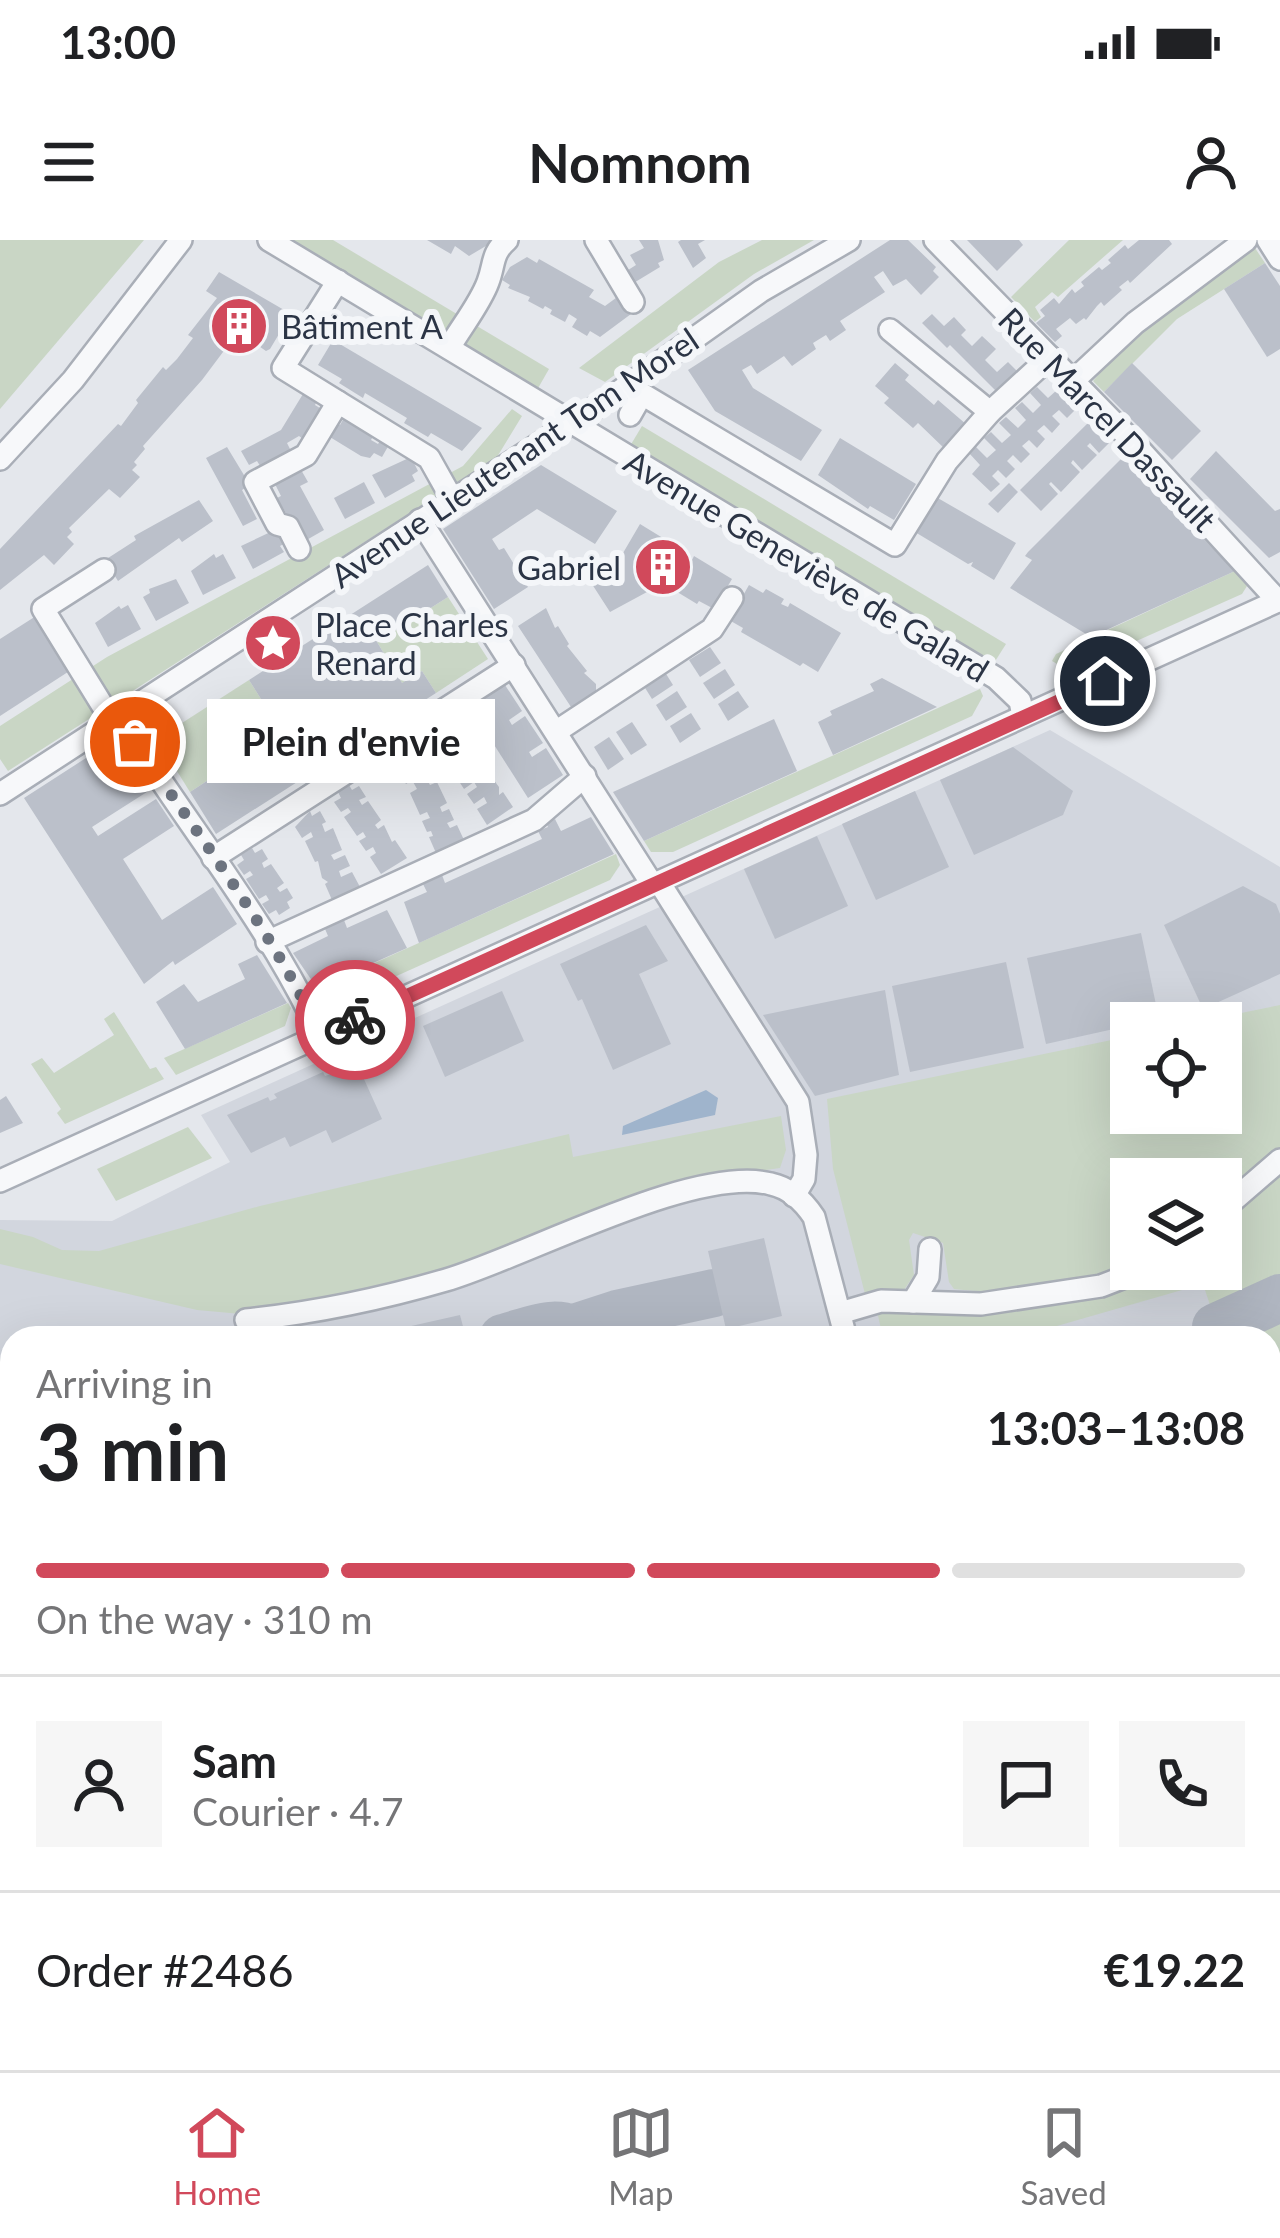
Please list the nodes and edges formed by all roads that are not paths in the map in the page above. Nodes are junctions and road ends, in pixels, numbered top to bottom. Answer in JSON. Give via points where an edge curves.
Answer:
{"nodes":[{"id":1,"x":182,"y":240,"type":"edge"},
{"id":2,"x":269,"y":240,"type":"edge"},
{"id":3,"x":507,"y":240,"type":"edge"},
{"id":4,"x":596,"y":240,"type":"edge"},
{"id":5,"x":849,"y":240,"type":"edge"},
{"id":6,"x":935,"y":240,"type":"edge"},
{"id":7,"x":1246,"y":240,"type":"edge"},
{"id":8,"x":1268,"y":240,"type":"edge"},
{"id":9,"x":1280,"y":259,"type":"edge"},
{"id":10,"x":338,"y":281,"type":"junction"},
{"id":11,"x":633,"y":302,"type":"dead end"},
{"id":12,"x":890,"y":330,"type":"dead end"},
{"id":13,"x":451,"y":344,"type":"junction"},
{"id":14,"x":1050,"y":358,"type":"junction"},
{"id":15,"x":1072,"y":380,"type":"junction"},
{"id":16,"x":338,"y":402,"type":"junction"},
{"id":17,"x":990,"y":412,"type":"junction"},
{"id":18,"x":630,"y":416,"type":"dead end"},
{"id":19,"x":571,"y":422,"type":"junction"},
{"id":20,"x":764,"y":440,"type":"dead end"},
{"id":21,"x":0,"y":459,"type":"edge"},
{"id":22,"x":754,"y":461,"type":"junction"},
{"id":23,"x":452,"y":499,"type":"junction"},
{"id":24,"x":420,"y":520,"type":"junction"},
{"id":25,"x":299,"y":549,"type":"dead end"},
{"id":26,"x":104,"y":570,"type":"dead end"},
{"id":27,"x":732,"y":598,"type":"dead end"},
{"id":28,"x":1279,"y":601,"type":"edge"},
{"id":29,"x":514,"y":664,"type":"junction"},
{"id":30,"x":112,"y":715,"type":"junction"},
{"id":31,"x":1023,"y":716,"type":"junction"},
{"id":32,"x":557,"y":731,"type":"junction"},
{"id":33,"x":586,"y":776,"type":"junction"},
{"id":34,"x":0,"y":794,"type":"edge"},
{"id":35,"x":212,"y":858,"type":"junction"},
{"id":36,"x":655,"y":883,"type":"junction"},
{"id":37,"x":267,"y":942,"type":"junction"},
{"id":38,"x":320,"y":1035,"type":"junction"},
{"id":39,"x":1280,"y":1160,"type":"edge"},
{"id":40,"x":0,"y":1180,"type":"edge"},
{"id":41,"x":1242,"y":1193,"type":"edge"},
{"id":42,"x":794,"y":1196,"type":"junction"},
{"id":43,"x":929,"y":1249,"type":"dead end"},
{"id":44,"x":1110,"y":1283,"type":"edge"},
{"id":45,"x":913,"y":1302,"type":"junction"},
{"id":46,"x":840,"y":1313,"type":"junction"},
{"id":47,"x":246,"y":1320,"type":"dead end"},
{"id":48,"x":286,"y":1326,"type":"edge"},
{"id":49,"x":296,"y":1326,"type":"edge"},
{"id":50,"x":843,"y":1326,"type":"edge"}],
"edges":[{"from":1,"to":21,"type":"street","via":[[74,380]]},
{"from":2,"to":10,"type":"street","name":"Avenue Geneviève de Galard"},
{"from":3,"to":13,"type":"street"},
{"from":4,"to":11,"type":"street"},
{"from":5,"to":19,"type":"street","name":"Avenue Lieutenant Tom Morel"},
{"from":6,"to":14,"type":"street","name":"Rue Marcel Dassault"},
{"from":7,"to":15,"type":"street"},
{"from":8,"to":9,"type":"street"},
{"from":10,"to":13,"type":"street","name":"Avenue Geneviève de Galard"},
{"from":10,"to":16,"type":"street","via":[[283,368]]},
{"from":12,"to":17,"type":"street"},
{"from":13,"to":19,"type":"street","name":"Avenue Geneviève de Galard"},
{"from":14,"to":15,"type":"street","name":"Rue Marcel Dassault"},
{"from":14,"to":17,"type":"street"},
{"from":15,"to":28,"type":"street","name":"Rue Marcel Dassault"},
{"from":16,"to":23,"type":"street","via":[[429,458]]},
{"from":16,"to":25,"type":"street","via":[[306,455],[255,482]]},
{"from":17,"to":22,"type":"street","via":[[947,461],[895,545]]},
{"from":18,"to":22,"type":"street","via":[[642,394]]},
{"from":19,"to":23,"type":"street","name":"Avenue Lieutenant Tom Morel"},
{"from":19,"to":31,"type":"street","name":"Avenue Geneviève de Galard","via":[[997,678]]},
{"from":20,"to":22,"type":"street"},
{"from":23,"to":24,"type":"street","name":"Avenue Lieutenant Tom Morel"},
{"from":24,"to":29,"type":"street"},
{"from":24,"to":30,"type":"street","name":"Avenue Lieutenant Tom Morel"},
{"from":26,"to":30,"type":"street","via":[[43,609]]},
{"from":27,"to":32,"type":"street","via":[[712,629]]},
{"from":28,"to":31,"type":"street"},
{"from":29,"to":32,"type":"street"},
{"from":29,"to":35,"type":"street"},
{"from":30,"to":34,"type":"street","name":"Avenue Lieutenant Tom Morel"},
{"from":30,"to":35,"type":"street"},
{"from":31,"to":36,"type":"street"},
{"from":32,"to":33,"type":"street"},
{"from":33,"to":36,"type":"street"},
{"from":33,"to":37,"type":"street","via":[[534,820]]},
{"from":35,"to":37,"type":"street"},
{"from":36,"to":38,"type":"street"},
{"from":36,"to":42,"type":"street","via":[[798,1102],[806,1156]]},
{"from":37,"to":38,"type":"street"},
{"from":38,"to":40,"type":"street"},
{"from":39,"to":41,"type":"street"},
{"from":42,"to":46,"type":"street","via":[[814,1217]]},
{"from":42,"to":49,"type":"street","via":[[766,1182],[701,1187]]},
{"from":43,"to":45,"type":"street","via":[[928,1277]]},
{"from":44,"to":45,"type":"street","via":[[981,1304]]},
{"from":45,"to":46,"type":"street"},
{"from":46,"to":50,"type":"street"},
{"from":47,"to":48,"type":"street"}]}
